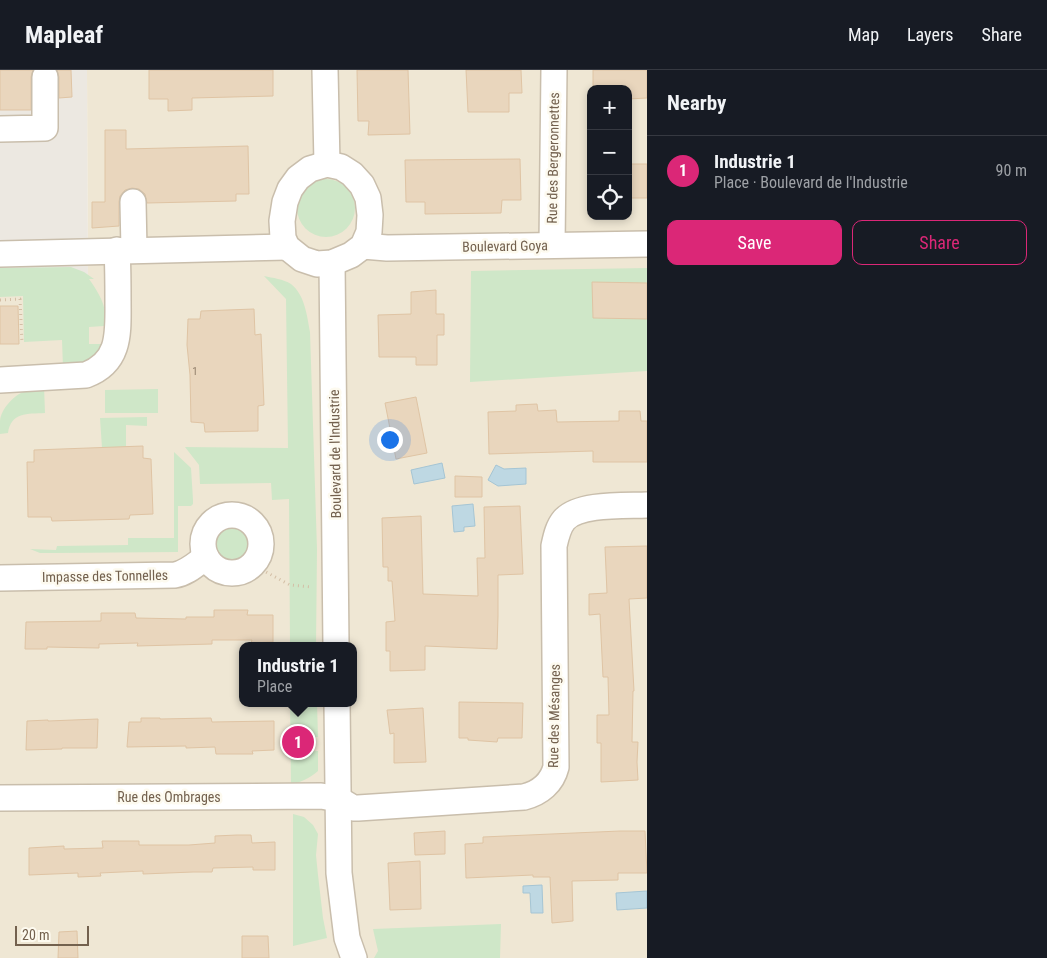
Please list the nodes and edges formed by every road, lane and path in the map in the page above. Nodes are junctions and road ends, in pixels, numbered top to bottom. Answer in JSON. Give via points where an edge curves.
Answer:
{"nodes":[{"id":1,"x":325,"y":70,"type":"edge"},
{"id":2,"x":554,"y":70,"type":"edge"},
{"id":3,"x":45,"y":77,"type":"dead end"},
{"id":4,"x":0,"y":129,"type":"edge"},
{"id":5,"x":327,"y":164,"type":"junction"},
{"id":6,"x":133,"y":202,"type":"dead end"},
{"id":7,"x":647,"y":244,"type":"edge"},
{"id":8,"x":552,"y":245,"type":"junction"},
{"id":9,"x":363,"y":246,"type":"junction"},
{"id":10,"x":287,"y":247,"type":"junction"},
{"id":11,"x":126,"y":250,"type":"junction"},
{"id":12,"x":0,"y":254,"type":"edge"},
{"id":13,"x":332,"y":263,"type":"junction"},
{"id":14,"x":0,"y":300,"type":"edge"},
{"id":15,"x":22,"y":343,"type":"dead end"},
{"id":16,"x":0,"y":380,"type":"edge"},
{"id":17,"x":647,"y":505,"type":"edge"},
{"id":18,"x":206,"y":558,"type":"junction"},
{"id":19,"x":253,"y":565,"type":"junction"},
{"id":20,"x":0,"y":578,"type":"edge"},
{"id":21,"x":320,"y":588,"type":"dead end"},
{"id":22,"x":336,"y":642,"type":"edge"},
{"id":23,"x":337,"y":707,"type":"edge"},
{"id":24,"x":0,"y":798,"type":"edge"},
{"id":25,"x":338,"y":799,"type":"junction"},
{"id":26,"x":354,"y":958,"type":"edge"}],
"edges":[{"from":1,"to":5,"type":"street"},
{"from":2,"to":8,"type":"street","name":"Rue des Bergeronnettes"},
{"from":3,"to":4,"type":"street","via":[[45,128]]},
{"from":5,"to":9,"type":"street","via":[[352,174],[368,198],[369,232]]},
{"from":5,"to":10,"type":"street","via":[[310,169],[290,189],[282,221],[282,238]]},
{"from":6,"to":11,"type":"street"},
{"from":7,"to":8,"type":"street","name":"Boulevard Goya"},
{"from":8,"to":9,"type":"street","name":"Boulevard Goya"},
{"from":9,"to":13,"type":"street"},
{"from":10,"to":11,"type":"street"},
{"from":10,"to":13,"type":"street","via":[[302,259],[317,264]]},
{"from":11,"to":12,"type":"street"},
{"from":11,"to":16,"type":"street","via":[[115,347],[101,368],[86,376]]},
{"from":13,"to":22,"type":"street","name":"Boulevard de l'Industrie"},
{"from":14,"to":15,"type":"path","via":[[20,299]]},
{"from":17,"to":25,"type":"street","name":"Rue des Mésanges","via":[[590,508],[575,512],[564,520],[557,533],[554,546],[556,767],[548,783],[524,797],[358,808]]},
{"from":18,"to":19,"type":"street","via":[[221,572],[231,574]]},
{"from":18,"to":19,"type":"street","via":[[203,548],[208,528],[224,516],[234,515],[244,517],[259,531],[261,551]]},
{"from":18,"to":20,"type":"street","name":"Impasse des Tonnelles","via":[[174,575]]},
{"from":19,"to":21,"type":"path","via":[[290,585]]},
{"from":23,"to":25,"type":"street"},
{"from":24,"to":25,"type":"street","name":"Rue des Ombrages","via":[[321,796]]},
{"from":25,"to":26,"type":"street","via":[[339,873],[347,938]]}]}
